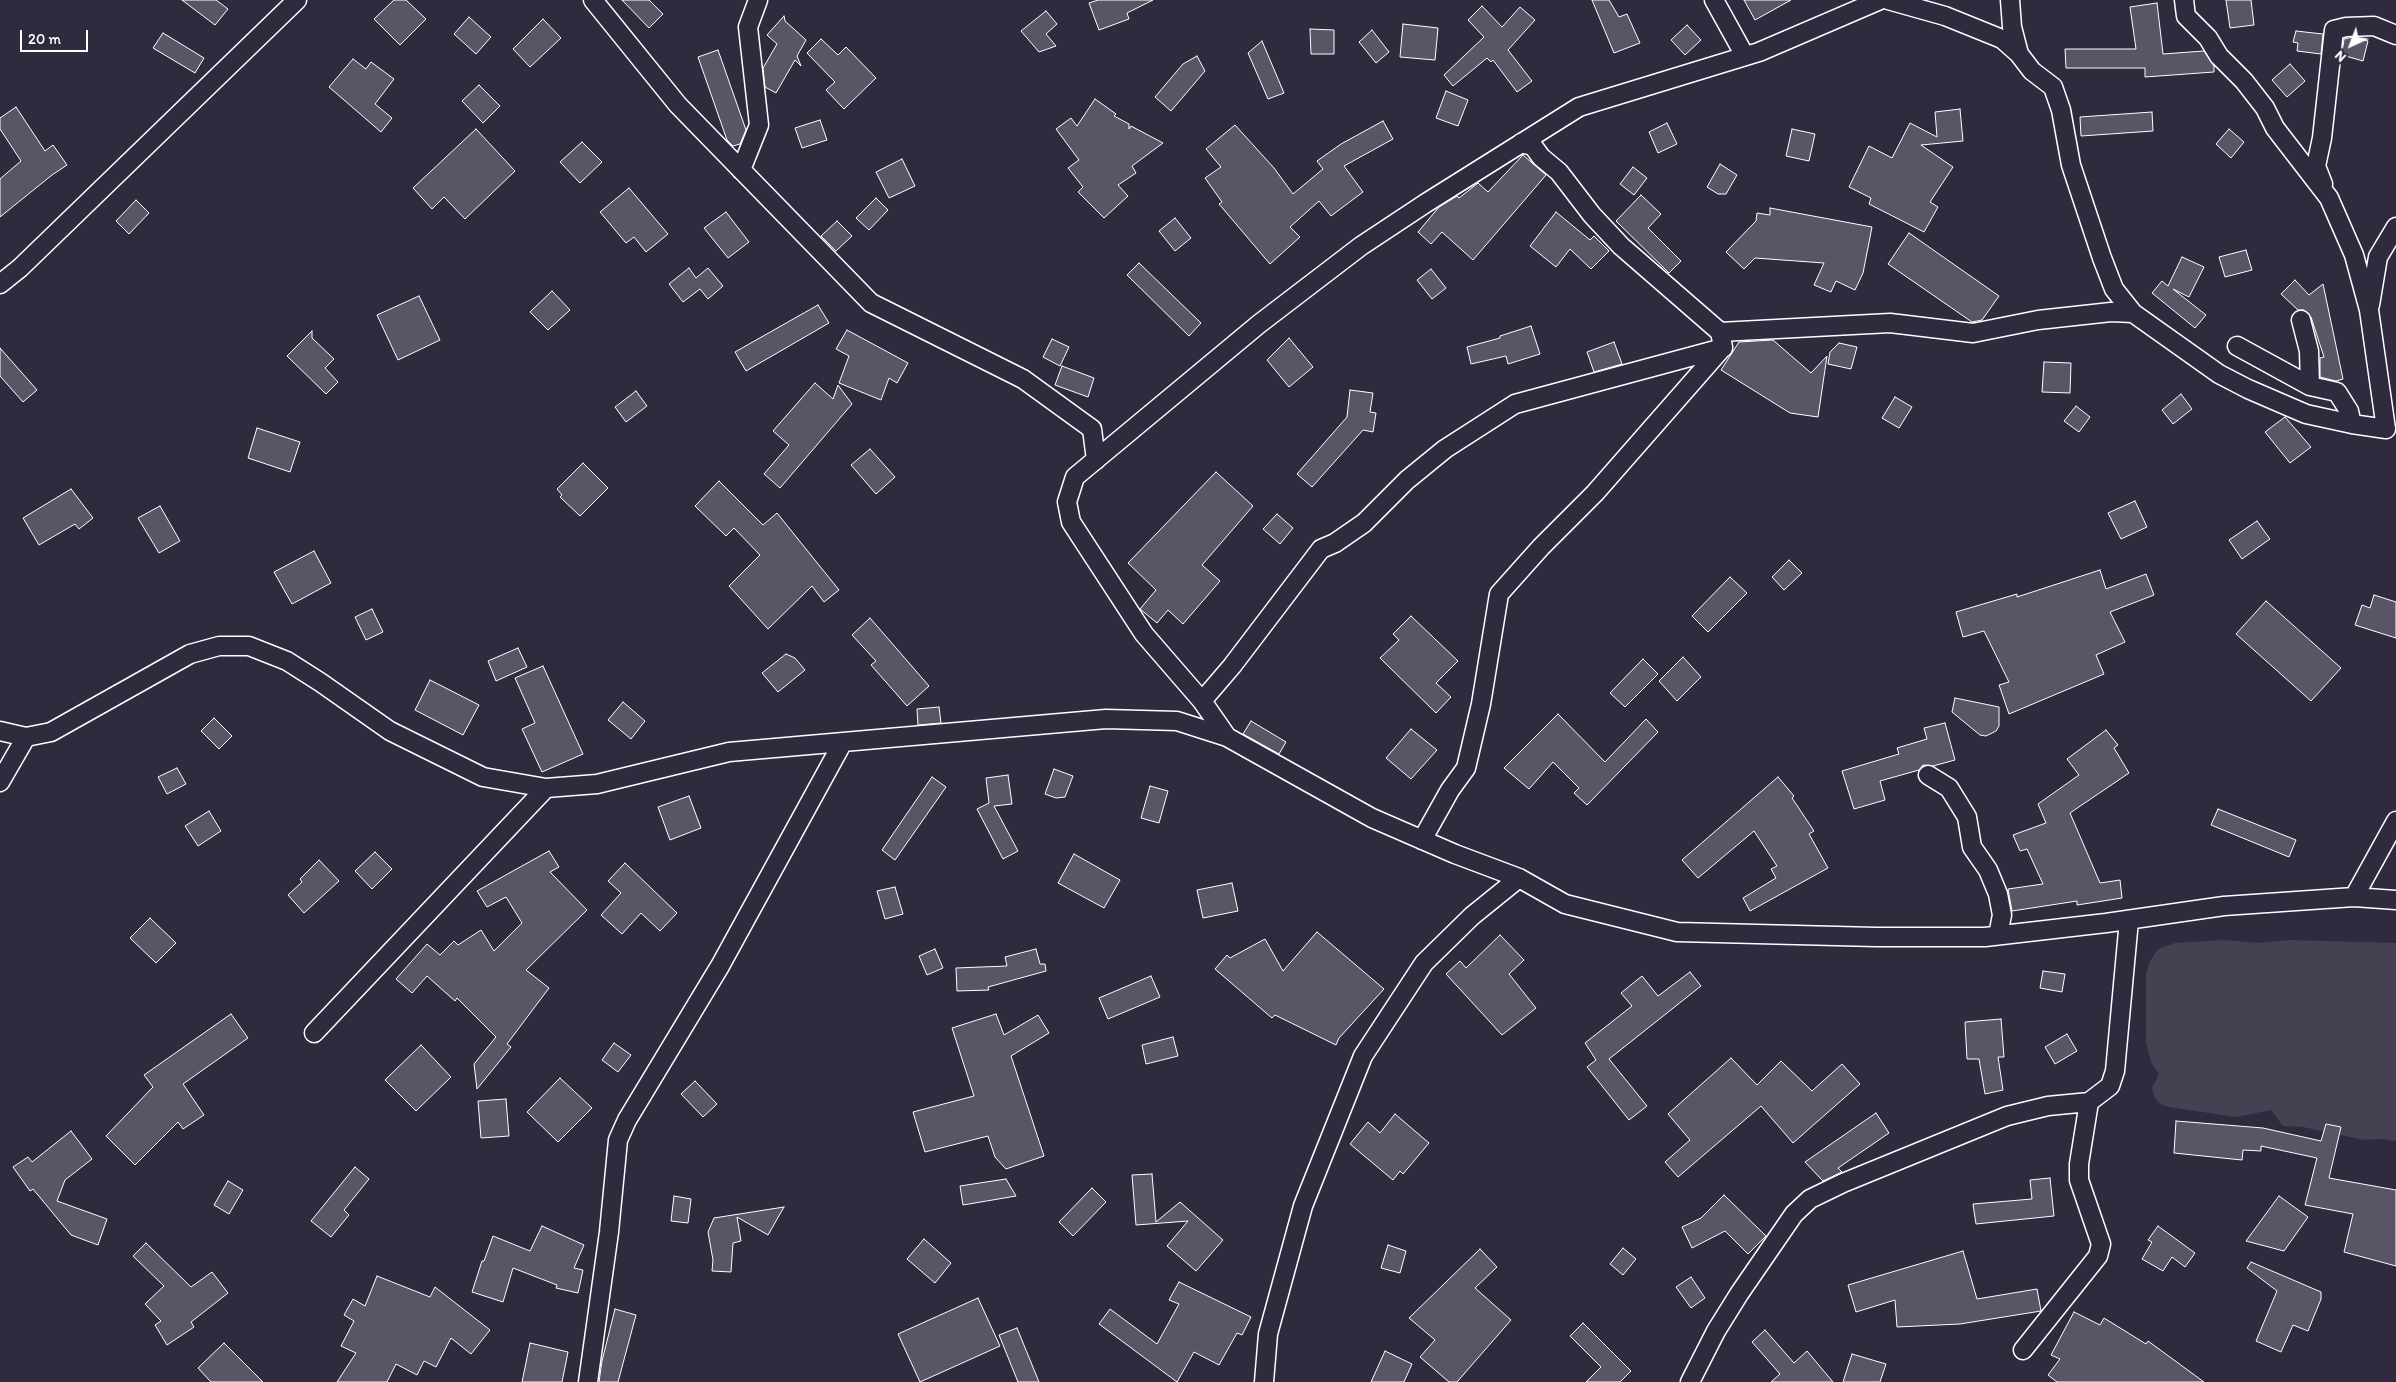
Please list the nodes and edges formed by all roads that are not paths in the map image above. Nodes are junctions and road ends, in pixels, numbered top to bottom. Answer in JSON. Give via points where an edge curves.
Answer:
{"nodes":[{"id":1,"x":297,"y":0,"type":"edge"},
{"id":2,"x":593,"y":0,"type":"edge"},
{"id":3,"x":758,"y":0,"type":"edge"},
{"id":4,"x":1714,"y":0,"type":"edge"},
{"id":5,"x":1880,"y":0,"type":"edge"},
{"id":6,"x":1888,"y":0,"type":"edge"},
{"id":7,"x":2010,"y":0,"type":"edge"},
{"id":8,"x":2184,"y":0,"type":"edge"},
{"id":9,"x":2396,"y":35,"type":"edge"},
{"id":10,"x":2019,"y":54,"type":"junction"},
{"id":11,"x":1745,"y":56,"type":"junction"},
{"id":12,"x":1521,"y":143,"type":"junction"},
{"id":13,"x":741,"y":170,"type":"junction"},
{"id":14,"x":2329,"y":198,"type":"junction"},
{"id":15,"x":2396,"y":227,"type":"edge"},
{"id":16,"x":0,"y":284,"type":"edge"},
{"id":17,"x":2369,"y":310,"type":"junction"},
{"id":18,"x":2133,"y":313,"type":"junction"},
{"id":19,"x":2301,"y":320,"type":"dead end"},
{"id":20,"x":1721,"y":340,"type":"junction"},
{"id":21,"x":2237,"y":346,"type":"dead end"},
{"id":22,"x":2310,"y":386,"type":"junction"},
{"id":23,"x":2352,"y":424,"type":"junction"},
{"id":24,"x":2391,"y":429,"type":"edge"},
{"id":25,"x":1096,"y":460,"type":"junction"},
{"id":26,"x":1202,"y":701,"type":"junction"},
{"id":27,"x":0,"y":731,"type":"edge"},
{"id":28,"x":26,"y":737,"type":"junction"},
{"id":29,"x":1227,"y":737,"type":"junction"},
{"id":30,"x":843,"y":742,"type":"junction"},
{"id":31,"x":1928,"y":775,"type":"dead end"},
{"id":32,"x":0,"y":782,"type":"edge"},
{"id":33,"x":546,"y":788,"type":"junction"},
{"id":34,"x":2396,"y":821,"type":"edge"},
{"id":35,"x":1422,"y":840,"type":"junction"},
{"id":36,"x":1519,"y":878,"type":"junction"},
{"id":37,"x":2354,"y":897,"type":"junction"},
{"id":38,"x":2396,"y":900,"type":"edge"},
{"id":39,"x":2128,"y":920,"type":"junction"},
{"id":40,"x":1998,"y":935,"type":"junction"},
{"id":41,"x":314,"y":1033,"type":"dead end"},
{"id":42,"x":2089,"y":1102,"type":"junction"},
{"id":43,"x":2023,"y":1350,"type":"dead end"},
{"id":44,"x":588,"y":1382,"type":"edge"},
{"id":45,"x":1264,"y":1382,"type":"edge"},
{"id":46,"x":1690,"y":1382,"type":"edge"}],
"edges":[{"from":1,"to":16,"type":"street"},
{"from":2,"to":13,"type":"street","via":[[678,105]]},
{"from":3,"to":13,"type":"street","via":[[748,27],[759,124]]},
{"from":4,"to":11,"type":"street"},
{"from":5,"to":11,"type":"street"},
{"from":6,"to":10,"type":"street","via":[[1945,16],[2002,40]]},
{"from":7,"to":10,"type":"street"},
{"from":8,"to":14,"type":"street","via":[[2186,16],[2260,101],[2275,128]]},
{"from":9,"to":14,"type":"street","via":[[2374,26],[2346,26],[2334,30],[2316,166]]},
{"from":10,"to":18,"type":"street","via":[[2032,71],[2053,87],[2072,165],[2102,258],[2114,289]]},
{"from":11,"to":12,"type":"street","via":[[1580,107]]},
{"from":12,"to":20,"type":"street","via":[[1533,146],[1621,246]]},
{"from":12,"to":25,"type":"street","via":[[1360,246],[1259,324]]},
{"from":13,"to":25,"type":"street","via":[[871,303],[1023,379],[1092,429]]},
{"from":14,"to":17,"type":"street","via":[[2354,256]]},
{"from":15,"to":17,"type":"street","via":[[2378,256]]},
{"from":17,"to":24,"type":"street"},
{"from":18,"to":20,"type":"street","via":[[2111,312],[2038,320],[1973,334],[1890,323]]},
{"from":18,"to":23,"type":"street","via":[[2219,374],[2248,389],[2306,414]]},
{"from":19,"to":22,"type":"street","via":[[2309,351]]},
{"from":20,"to":26,"type":"street","via":[[1515,404],[1445,449],[1407,480],[1364,523],[1321,549]]},
{"from":20,"to":35,"type":"street","via":[[1595,493],[1499,594],[1482,704],[1466,768]]},
{"from":21,"to":22,"type":"street"},
{"from":22,"to":23,"type":"street","via":[[2337,392],[2349,411]]},
{"from":23,"to":24,"type":"street"},
{"from":25,"to":26,"type":"street","via":[[1076,477],[1067,502],[1071,522],[1144,634]]},
{"from":26,"to":29,"type":"street"},
{"from":27,"to":28,"type":"street"},
{"from":28,"to":32,"type":"street"},
{"from":28,"to":33,"type":"street","via":[[51,732],[190,654],[220,646],[249,646],[304,672],[390,731],[483,777]]},
{"from":29,"to":30,"type":"street","via":[[1177,721],[1106,719]]},
{"from":29,"to":35,"type":"street","via":[[1372,818]]},
{"from":30,"to":33,"type":"street","via":[[729,752],[597,784]]},
{"from":30,"to":44,"type":"street","via":[[720,966],[618,1140]]},
{"from":31,"to":40,"type":"street","via":[[1949,788],[1967,817],[1972,847],[1988,870],[1998,894],[2002,915]]},
{"from":33,"to":41,"type":"street"},
{"from":34,"to":37,"type":"street"},
{"from":35,"to":36,"type":"street"},
{"from":36,"to":40,"type":"street","via":[[1565,904],[1676,932],[1876,937]]},
{"from":36,"to":45,"type":"street","via":[[1472,916],[1424,964],[1364,1056],[1303,1206],[1268,1334]]},
{"from":37,"to":38,"type":"street"},
{"from":37,"to":39,"type":"street","via":[[2224,906]]},
{"from":39,"to":40,"type":"street"},
{"from":39,"to":42,"type":"street","via":[[2115,1071],[2110,1086]]},
{"from":42,"to":43,"type":"street","via":[[2079,1180],[2101,1244],[2098,1256]]},
{"from":42,"to":46,"type":"street","via":[[2048,1106],[2007,1116],[1810,1199],[1794,1214],[1739,1294],[1716,1330]]}]}
